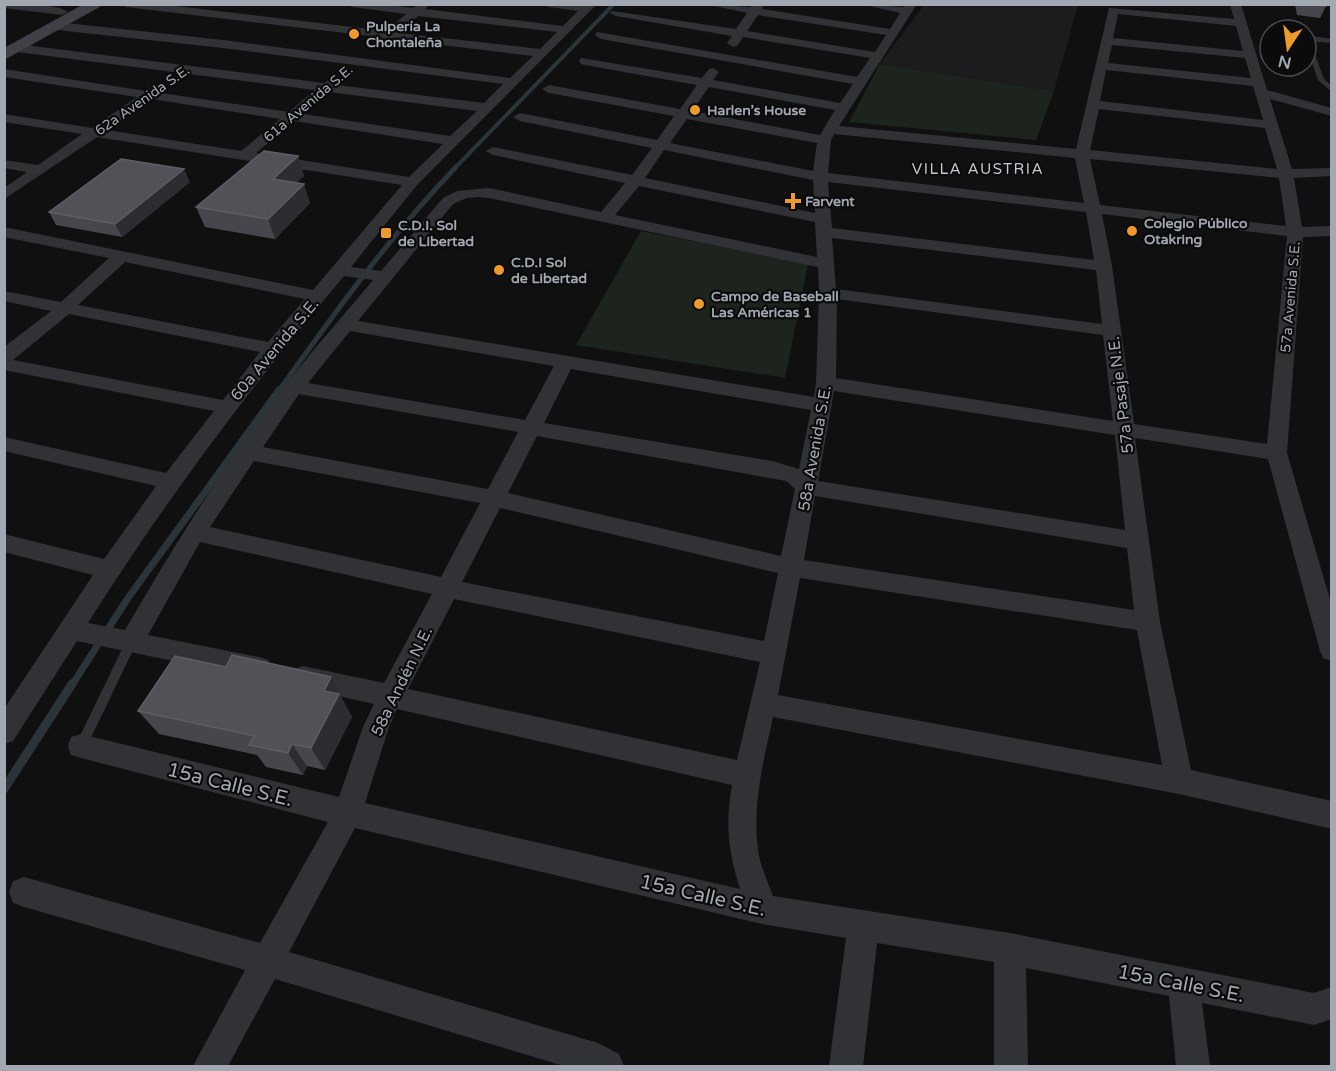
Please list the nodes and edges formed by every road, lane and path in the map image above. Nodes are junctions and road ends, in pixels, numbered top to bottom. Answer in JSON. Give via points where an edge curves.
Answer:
{"nodes":[{"id":1,"x":126,"y":4,"type":"edge"},
{"id":2,"x":352,"y":4,"type":"edge"},
{"id":3,"x":549,"y":4,"type":"edge"},
{"id":4,"x":711,"y":4,"type":"edge"},
{"id":5,"x":866,"y":4,"type":"edge"},
{"id":6,"x":1235,"y":4,"type":"edge"},
{"id":7,"x":4,"y":5,"type":"edge"},
{"id":8,"x":589,"y":7,"type":"edge"},
{"id":9,"x":421,"y":8,"type":"edge"},
{"id":10,"x":757,"y":8,"type":"edge"},
{"id":11,"x":910,"y":8,"type":"edge"},
{"id":12,"x":79,"y":10,"type":"edge"},
{"id":13,"x":271,"y":10,"type":"dead end"},
{"id":14,"x":616,"y":13,"type":"dead end"},
{"id":15,"x":257,"y":20,"type":"junction"},
{"id":16,"x":1241,"y":23,"type":"junction"},
{"id":17,"x":566,"y":30,"type":"junction"},
{"id":18,"x":739,"y":33,"type":"junction"},
{"id":19,"x":894,"y":33,"type":"junction"},
{"id":20,"x":388,"y":35,"type":"junction"},
{"id":21,"x":600,"y":35,"type":"dead end"},
{"id":22,"x":1332,"y":40,"type":"edge"},
{"id":23,"x":1106,"y":41,"type":"junction"},
{"id":24,"x":223,"y":44,"type":"junction"},
{"id":25,"x":9,"y":49,"type":"edge"},
{"id":26,"x":542,"y":53,"type":"junction"},
{"id":27,"x":1250,"y":55,"type":"junction"},
{"id":28,"x":879,"y":56,"type":"junction"},
{"id":29,"x":723,"y":57,"type":"junction"},
{"id":30,"x":358,"y":61,"type":"junction"},
{"id":31,"x":585,"y":61,"type":"dead end"},
{"id":32,"x":1101,"y":66,"type":"junction"},
{"id":33,"x":186,"y":69,"type":"junction"},
{"id":34,"x":4,"y":73,"type":"edge"},
{"id":35,"x":514,"y":82,"type":"junction"},
{"id":36,"x":862,"y":82,"type":"junction"},
{"id":37,"x":705,"y":83,"type":"junction"},
{"id":38,"x":327,"y":87,"type":"junction"},
{"id":39,"x":1260,"y":87,"type":"junction"},
{"id":40,"x":549,"y":88,"type":"dead end"},
{"id":41,"x":1332,"y":90,"type":"edge"},
{"id":42,"x":150,"y":95,"type":"junction"},
{"id":43,"x":1093,"y":104,"type":"junction"},
{"id":44,"x":488,"y":108,"type":"junction"},
{"id":45,"x":844,"y":108,"type":"junction"},
{"id":46,"x":1332,"y":112,"type":"edge"},
{"id":47,"x":684,"y":114,"type":"junction"},
{"id":48,"x":291,"y":117,"type":"junction"},
{"id":49,"x":520,"y":117,"type":"dead end"},
{"id":50,"x":4,"y":118,"type":"edge"},
{"id":51,"x":1271,"y":125,"type":"junction"},
{"id":52,"x":96,"y":132,"type":"junction"},
{"id":53,"x":827,"y":134,"type":"junction"},
{"id":54,"x":454,"y":141,"type":"junction"},
{"id":55,"x":661,"y":146,"type":"junction"},
{"id":56,"x":493,"y":152,"type":"dead end"},
{"id":57,"x":1082,"y":154,"type":"junction"},
{"id":58,"x":246,"y":155,"type":"junction"},
{"id":59,"x":4,"y":164,"type":"edge"},
{"id":60,"x":41,"y":170,"type":"junction"},
{"id":61,"x":1332,"y":172,"type":"edge"},
{"id":62,"x":1286,"y":174,"type":"junction"},
{"id":63,"x":820,"y":177,"type":"junction"},
{"id":64,"x":635,"y":181,"type":"junction"},
{"id":65,"x":412,"y":182,"type":"junction"},
{"id":66,"x":4,"y":195,"type":"edge"},
{"id":67,"x":1093,"y":207,"type":"junction"},
{"id":68,"x":605,"y":217,"type":"junction"},
{"id":69,"x":823,"y":226,"type":"junction"},
{"id":70,"x":1332,"y":231,"type":"edge"},
{"id":71,"x":4,"y":232,"type":"edge"},
{"id":72,"x":1295,"y":232,"type":"junction"},
{"id":73,"x":120,"y":257,"type":"junction"},
{"id":74,"x":826,"y":264,"type":"junction"},
{"id":75,"x":1104,"y":266,"type":"junction"},
{"id":76,"x":364,"y":274,"type":"junction"},
{"id":77,"x":828,"y":293,"type":"junction"},
{"id":78,"x":4,"y":296,"type":"edge"},
{"id":79,"x":317,"y":296,"type":"junction"},
{"id":80,"x":64,"y":309,"type":"junction"},
{"id":81,"x":346,"y":325,"type":"junction"},
{"id":82,"x":1112,"y":331,"type":"junction"},
{"id":83,"x":272,"y":349,"type":"junction"},
{"id":84,"x":4,"y":357,"type":"edge"},
{"id":85,"x":566,"y":363,"type":"junction"},
{"id":86,"x":4,"y":364,"type":"edge"},
{"id":87,"x":826,"y":383,"type":"junction"},
{"id":88,"x":294,"y":387,"type":"junction"},
{"id":89,"x":822,"y":405,"type":"junction"},
{"id":90,"x":226,"y":407,"type":"junction"},
{"id":91,"x":531,"y":428,"type":"junction"},
{"id":92,"x":1124,"y":430,"type":"junction"},
{"id":93,"x":4,"y":444,"type":"edge"},
{"id":94,"x":248,"y":452,"type":"junction"},
{"id":95,"x":1277,"y":453,"type":"junction"},
{"id":96,"x":171,"y":482,"type":"junction"},
{"id":97,"x":807,"y":487,"type":"junction"},
{"id":98,"x":494,"y":498,"type":"junction"},
{"id":99,"x":194,"y":532,"type":"junction"},
{"id":100,"x":1138,"y":541,"type":"junction"},
{"id":101,"x":4,"y":543,"type":"edge"},
{"id":102,"x":791,"y":567,"type":"junction"},
{"id":103,"x":109,"y":570,"type":"junction"},
{"id":104,"x":447,"y":588,"type":"junction"},
{"id":105,"x":1148,"y":622,"type":"junction"},
{"id":106,"x":80,"y":631,"type":"junction"},
{"id":107,"x":126,"y":641,"type":"junction"},
{"id":108,"x":1332,"y":651,"type":"edge"},
{"id":109,"x":774,"y":654,"type":"junction"},
{"id":110,"x":391,"y":695,"type":"junction"},
{"id":111,"x":763,"y":704,"type":"junction"},
{"id":112,"x":4,"y":732,"type":"edge"},
{"id":113,"x":81,"y":746,"type":"joint"},
{"id":114,"x":747,"y":775,"type":"junction"},
{"id":115,"x":1179,"y":780,"type":"junction"},
{"id":116,"x":348,"y":813,"type":"junction"},
{"id":117,"x":1332,"y":815,"type":"edge"},
{"id":118,"x":24,"y":892,"type":"dead end"},
{"id":119,"x":762,"y":909,"type":"junction"},
{"id":120,"x":863,"y":926,"type":"junction"},
{"id":121,"x":1010,"y":949,"type":"junction"},
{"id":122,"x":268,"y":961,"type":"junction"},
{"id":123,"x":1184,"y":984,"type":"junction"},
{"id":124,"x":1332,"y":1003,"type":"edge"},
{"id":125,"x":602,"y":1063,"type":"edge"},
{"id":126,"x":210,"y":1066,"type":"edge"},
{"id":127,"x":846,"y":1066,"type":"edge"},
{"id":128,"x":1011,"y":1066,"type":"edge"},
{"id":129,"x":1193,"y":1066,"type":"edge"}],
"edges":[{"from":1,"to":15,"type":"street"},
{"from":2,"to":9,"type":"street"},
{"from":3,"to":8,"type":"street"},
{"from":4,"to":10,"type":"street"},
{"from":5,"to":11,"type":"street"},
{"from":6,"to":16,"type":"street","name":"57a Avenida S.E."},
{"from":7,"to":12,"type":"street"},
{"from":8,"to":17,"type":"street","name":"60a Avenida S.E."},
{"from":9,"to":17,"type":"street"},
{"from":9,"to":20,"type":"street","name":"61a Avenida S.E."},
{"from":10,"to":18,"type":"street"},
{"from":10,"to":19,"type":"street"},
{"from":11,"to":19,"type":"street","name":"58a Avenida S.E."},
{"from":12,"to":24,"type":"street"},
{"from":12,"to":25,"type":"main road"},
{"from":13,"to":15,"type":"street","name":"62a Avenida S.E."},
{"from":14,"to":18,"type":"street"},
{"from":15,"to":20,"type":"street"},
{"from":15,"to":24,"type":"street","name":"62a Avenida S.E."},
{"from":16,"to":23,"type":"street","name":"57a Pasaje N.E.","via":[[1113,10]]},
{"from":16,"to":27,"type":"street","name":"57a Avenida S.E."},
{"from":17,"to":26,"type":"street","name":"60a Avenida S.E."},
{"from":18,"to":28,"type":"street"},
{"from":18,"to":29,"type":"street"},
{"from":19,"to":28,"type":"street","name":"58a Avenida S.E."},
{"from":20,"to":26,"type":"street"},
{"from":20,"to":30,"type":"street","name":"61a Avenida S.E."},
{"from":21,"to":29,"type":"street"},
{"from":22,"to":41,"type":"lane","via":[[1307,40],[1321,80]]},
{"from":23,"to":27,"type":"street"},
{"from":23,"to":32,"type":"street","name":"57a Pasaje N.E."},
{"from":24,"to":30,"type":"street"},
{"from":24,"to":33,"type":"street","name":"62a Avenida S.E."},
{"from":25,"to":33,"type":"street"},
{"from":26,"to":35,"type":"street","name":"60a Avenida S.E."},
{"from":27,"to":39,"type":"street","name":"57a Avenida S.E."},
{"from":28,"to":36,"type":"street","name":"58a Avenida S.E."},
{"from":29,"to":36,"type":"street"},
{"from":29,"to":37,"type":"street"},
{"from":30,"to":35,"type":"street"},
{"from":30,"to":38,"type":"street","name":"61a Avenida S.E."},
{"from":31,"to":37,"type":"street"},
{"from":32,"to":39,"type":"street"},
{"from":32,"to":43,"type":"street","name":"57a Pasaje N.E."},
{"from":33,"to":38,"type":"street"},
{"from":33,"to":42,"type":"street","name":"62a Avenida S.E."},
{"from":34,"to":42,"type":"street"},
{"from":35,"to":44,"type":"street","name":"60a Avenida S.E."},
{"from":36,"to":45,"type":"street","name":"58a Avenida S.E."},
{"from":37,"to":45,"type":"street"},
{"from":37,"to":47,"type":"street"},
{"from":38,"to":44,"type":"street"},
{"from":38,"to":48,"type":"street","name":"61a Avenida S.E."},
{"from":39,"to":46,"type":"street"},
{"from":39,"to":51,"type":"street","name":"57a Avenida S.E."},
{"from":40,"to":47,"type":"street"},
{"from":42,"to":48,"type":"street"},
{"from":42,"to":52,"type":"street","name":"62a Avenida S.E."},
{"from":43,"to":51,"type":"street"},
{"from":43,"to":57,"type":"street","name":"57a Pasaje N.E."},
{"from":44,"to":54,"type":"street","name":"60a Avenida S.E."},
{"from":45,"to":53,"type":"street","name":"58a Avenida S.E."},
{"from":47,"to":53,"type":"street"},
{"from":47,"to":55,"type":"street"},
{"from":48,"to":54,"type":"street"},
{"from":48,"to":58,"type":"street","name":"61a Avenida S.E."},
{"from":49,"to":55,"type":"street"},
{"from":50,"to":52,"type":"street"},
{"from":51,"to":62,"type":"street","name":"57a Avenida S.E."},
{"from":52,"to":58,"type":"street"},
{"from":52,"to":60,"type":"street","name":"62a Avenida S.E."},
{"from":53,"to":57,"type":"street"},
{"from":53,"to":63,"type":"street","name":"58a Avenida S.E."},
{"from":54,"to":65,"type":"street","name":"60a Avenida S.E."},
{"from":55,"to":63,"type":"street"},
{"from":55,"to":64,"type":"street"},
{"from":56,"to":64,"type":"street"},
{"from":57,"to":62,"type":"street"},
{"from":57,"to":67,"type":"street","name":"57a Pasaje N.E."},
{"from":58,"to":65,"type":"street"},
{"from":59,"to":60,"type":"street"},
{"from":60,"to":66,"type":"street","name":"62a Avenida S.E."},
{"from":61,"to":62,"type":"street"},
{"from":62,"to":72,"type":"street","name":"57a Avenida S.E."},
{"from":63,"to":67,"type":"street"},
{"from":63,"to":69,"type":"street","name":"58a Avenida S.E."},
{"from":64,"to":68,"type":"street"},
{"from":64,"to":69,"type":"street"},
{"from":65,"to":76,"type":"street","name":"60a Avenida S.E."},
{"from":67,"to":72,"type":"street"},
{"from":67,"to":75,"type":"street","name":"57a Pasaje N.E."},
{"from":68,"to":74,"type":"street"},
{"from":68,"to":76,"type":"street","via":[[472,192],[448,201]]},
{"from":69,"to":74,"type":"street","name":"58a Avenida S.E."},
{"from":69,"to":75,"type":"street"},
{"from":70,"to":72,"type":"street"},
{"from":71,"to":73,"type":"street"},
{"from":72,"to":95,"type":"street","name":"57a Avenida S.E."},
{"from":73,"to":79,"type":"street"},
{"from":73,"to":80,"type":"street"},
{"from":74,"to":77,"type":"street","name":"58a Avenida S.E."},
{"from":75,"to":82,"type":"street","name":"57a Pasaje N.E."},
{"from":76,"to":79,"type":"street","name":"60a Avenida S.E."},
{"from":76,"to":81,"type":"street"},
{"from":77,"to":82,"type":"street"},
{"from":77,"to":87,"type":"street","name":"58a Avenida S.E."},
{"from":78,"to":80,"type":"street"},
{"from":79,"to":83,"type":"street","name":"60a Avenida S.E."},
{"from":80,"to":83,"type":"street"},
{"from":80,"to":84,"type":"street"},
{"from":81,"to":85,"type":"street"},
{"from":81,"to":88,"type":"street"},
{"from":82,"to":92,"type":"street","name":"57a Pasaje N.E."},
{"from":83,"to":90,"type":"street","name":"60a Avenida S.E."},
{"from":85,"to":89,"type":"street"},
{"from":85,"to":91,"type":"street","name":"58a Andén N.E."},
{"from":86,"to":90,"type":"street"},
{"from":87,"to":89,"type":"street","name":"58a Avenida S.E."},
{"from":87,"to":92,"type":"street"},
{"from":88,"to":91,"type":"street"},
{"from":88,"to":94,"type":"street"},
{"from":89,"to":97,"type":"street","name":"58a Avenida S.E."},
{"from":90,"to":96,"type":"street","name":"60a Avenida S.E."},
{"from":91,"to":97,"type":"street","via":[[772,468],[793,475]]},
{"from":91,"to":98,"type":"street","name":"58a Andén N.E."},
{"from":92,"to":95,"type":"street"},
{"from":92,"to":100,"type":"street","name":"57a Pasaje N.E."},
{"from":93,"to":96,"type":"street"},
{"from":94,"to":98,"type":"street"},
{"from":94,"to":99,"type":"street"},
{"from":95,"to":108,"type":"street"},
{"from":96,"to":103,"type":"street","name":"60a Avenida S.E."},
{"from":97,"to":100,"type":"street"},
{"from":97,"to":102,"type":"street","name":"58a Avenida S.E."},
{"from":98,"to":102,"type":"street"},
{"from":98,"to":104,"type":"street","name":"58a Andén N.E."},
{"from":99,"to":104,"type":"street"},
{"from":99,"to":107,"type":"street"},
{"from":100,"to":105,"type":"street","name":"57a Pasaje N.E."},
{"from":101,"to":103,"type":"street"},
{"from":102,"to":105,"type":"street"},
{"from":102,"to":109,"type":"street","name":"58a Avenida S.E."},
{"from":103,"to":106,"type":"street","name":"60a Avenida S.E."},
{"from":104,"to":109,"type":"street"},
{"from":104,"to":110,"type":"street","name":"58a Andén N.E."},
{"from":105,"to":115,"type":"street","name":"57a Pasaje N.E."},
{"from":106,"to":107,"type":"street"},
{"from":106,"to":112,"type":"street","name":"60a Avenida S.E."},
{"from":107,"to":110,"type":"street"},
{"from":107,"to":113,"type":"lane"},
{"from":109,"to":111,"type":"street","name":"58a Avenida S.E."},
{"from":110,"to":114,"type":"street"},
{"from":110,"to":116,"type":"street","name":"58a Andén N.E.","via":[[376,727]]},
{"from":111,"to":114,"type":"street","name":"58a Avenida S.E."},
{"from":111,"to":115,"type":"street"},
{"from":113,"to":116,"type":"street","name":"15a Calle S.E."},
{"from":114,"to":119,"type":"street","name":"58a Avenida S.E.","via":[[741,817],[745,857]]},
{"from":115,"to":117,"type":"street"},
{"from":116,"to":119,"type":"street","name":"15a Calle S.E."},
{"from":116,"to":122,"type":"street","name":"58a Andén N.E."},
{"from":118,"to":122,"type":"street"},
{"from":119,"to":120,"type":"street","name":"15a Calle S.E."},
{"from":120,"to":121,"type":"street","name":"15a Calle S.E."},
{"from":120,"to":127,"type":"street"},
{"from":121,"to":123,"type":"street","name":"15a Calle S.E."},
{"from":121,"to":128,"type":"street"},
{"from":122,"to":125,"type":"street"},
{"from":122,"to":126,"type":"street","name":"58a Andén N.E."},
{"from":123,"to":124,"type":"street","name":"15a Calle S.E.","via":[[1314,1009]]},
{"from":123,"to":129,"type":"street"}]}
